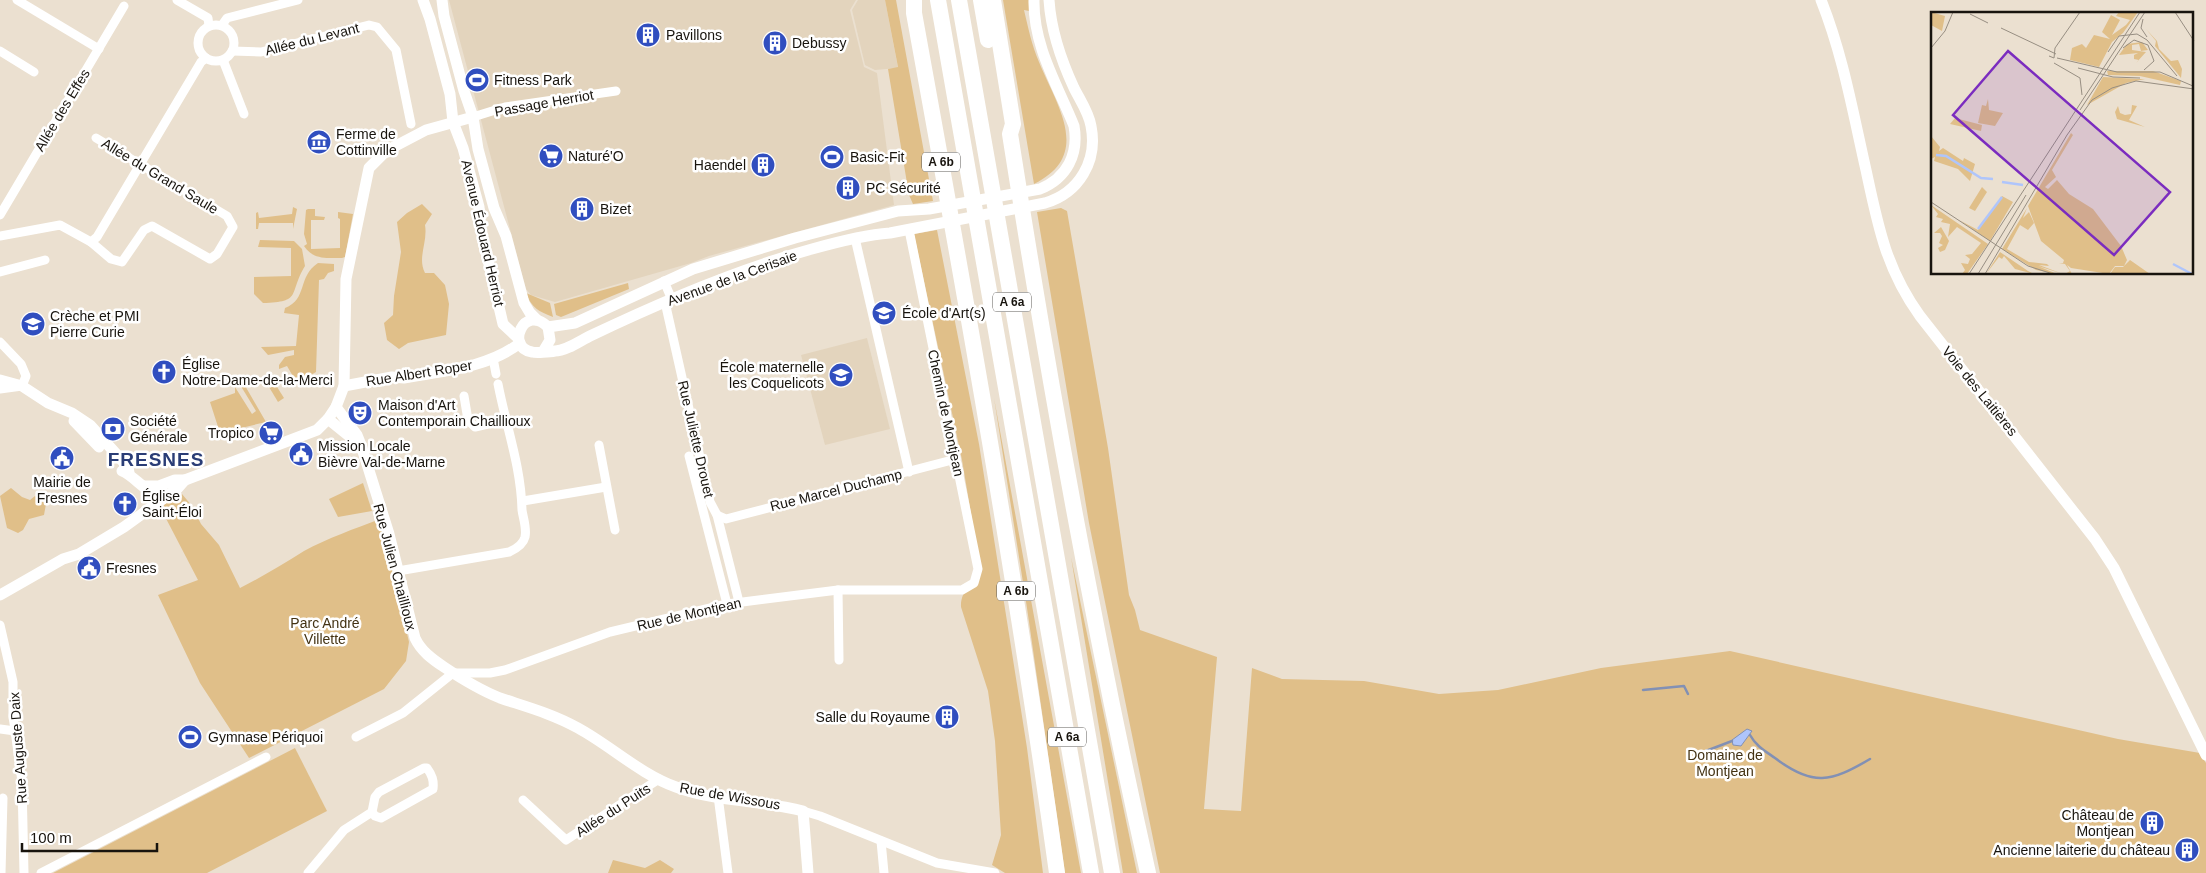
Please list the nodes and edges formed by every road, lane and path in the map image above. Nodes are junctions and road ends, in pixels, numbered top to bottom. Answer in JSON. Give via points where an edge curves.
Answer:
{"nodes":[{"id":1,"x":17,"y":0,"type":"edge"},
{"id":2,"x":177,"y":0,"type":"edge"},
{"id":3,"x":298,"y":0,"type":"edge"},
{"id":4,"x":423,"y":0,"type":"edge"},
{"id":5,"x":442,"y":0,"type":"edge"},
{"id":6,"x":903,"y":0,"type":"edge"},
{"id":7,"x":938,"y":0,"type":"edge"},
{"id":8,"x":959,"y":0,"type":"edge"},
{"id":9,"x":981,"y":0,"type":"edge"},
{"id":10,"x":993,"y":0,"type":"edge"},
{"id":11,"x":1034,"y":0,"type":"edge"},
{"id":12,"x":1049,"y":0,"type":"edge"},
{"id":13,"x":1821,"y":0,"type":"edge"},
{"id":14,"x":124,"y":6,"type":"dead end"},
{"id":15,"x":914,"y":6,"type":"edge"},
{"id":16,"x":222,"y":25,"type":"junction"},
{"id":17,"x":209,"y":26,"type":"junction"},
{"id":18,"x":99,"y":48,"type":"junction"},
{"id":19,"x":0,"y":51,"type":"edge"},
{"id":20,"x":232,"y":52,"type":"junction"},
{"id":21,"x":206,"y":58,"type":"junction"},
{"id":22,"x":223,"y":60,"type":"junction"},
{"id":23,"x":34,"y":72,"type":"dead end"},
{"id":24,"x":616,"y":91,"type":"dead end"},
{"id":25,"x":244,"y":114,"type":"dead end"},
{"id":26,"x":473,"y":117,"type":"junction"},
{"id":27,"x":453,"y":122,"type":"junction"},
{"id":28,"x":411,"y":124,"type":"dead end"},
{"id":29,"x":1010,"y":134,"type":"junction"},
{"id":30,"x":96,"y":138,"type":"dead end"},
{"id":31,"x":140,"y":165,"type":"junction"},
{"id":32,"x":0,"y":215,"type":"edge"},
{"id":33,"x":909,"y":230,"type":"junction"},
{"id":34,"x":0,"y":236,"type":"edge"},
{"id":35,"x":855,"y":238,"type":"junction"},
{"id":36,"x":92,"y":242,"type":"junction"},
{"id":37,"x":45,"y":260,"type":"dead end"},
{"id":38,"x":0,"y":272,"type":"edge"},
{"id":39,"x":664,"y":281,"type":"junction"},
{"id":40,"x":668,"y":301,"type":"junction"},
{"id":41,"x":537,"y":320,"type":"junction"},
{"id":42,"x":548,"y":327,"type":"junction"},
{"id":43,"x":519,"y":341,"type":"junction"},
{"id":44,"x":0,"y":342,"type":"edge"},
{"id":45,"x":544,"y":350,"type":"junction"},
{"id":46,"x":493,"y":358,"type":"junction"},
{"id":47,"x":496,"y":374,"type":"dead end"},
{"id":48,"x":0,"y":380,"type":"edge"},
{"id":49,"x":498,"y":384,"type":"dead end"},
{"id":50,"x":22,"y":386,"type":"junction"},
{"id":51,"x":344,"y":386,"type":"junction"},
{"id":52,"x":0,"y":390,"type":"edge"},
{"id":53,"x":464,"y":396,"type":"dead end"},
{"id":54,"x":336,"y":407,"type":"junction"},
{"id":55,"x":328,"y":419,"type":"junction"},
{"id":56,"x":505,"y":420,"type":"junction"},
{"id":57,"x":360,"y":445,"type":"junction"},
{"id":58,"x":599,"y":445,"type":"dead end"},
{"id":59,"x":689,"y":456,"type":"dead end"},
{"id":60,"x":956,"y":459,"type":"junction"},
{"id":61,"x":909,"y":472,"type":"junction"},
{"id":62,"x":185,"y":480,"type":"junction"},
{"id":63,"x":606,"y":487,"type":"junction"},
{"id":64,"x":154,"y":493,"type":"junction"},
{"id":65,"x":523,"y":501,"type":"junction"},
{"id":66,"x":717,"y":515,"type":"junction"},
{"id":67,"x":615,"y":530,"type":"dead end"},
{"id":68,"x":398,"y":571,"type":"junction"},
{"id":69,"x":838,"y":590,"type":"junction"},
{"id":70,"x":962,"y":590,"type":"joint"},
{"id":71,"x":0,"y":595,"type":"edge"},
{"id":72,"x":739,"y":602,"type":"junction"},
{"id":73,"x":727,"y":604,"type":"junction"},
{"id":74,"x":0,"y":625,"type":"edge"},
{"id":75,"x":839,"y":660,"type":"dead end"},
{"id":76,"x":453,"y":673,"type":"junction"},
{"id":77,"x":0,"y":729,"type":"edge"},
{"id":78,"x":15,"y":731,"type":"junction"},
{"id":79,"x":356,"y":737,"type":"dead end"},
{"id":80,"x":2206,"y":754,"type":"edge"},
{"id":81,"x":266,"y":757,"type":"dead end"},
{"id":82,"x":659,"y":779,"type":"junction"},
{"id":83,"x":718,"y":796,"type":"junction"},
{"id":84,"x":3,"y":798,"type":"dead end"},
{"id":85,"x":523,"y":800,"type":"dead end"},
{"id":86,"x":803,"y":811,"type":"junction"},
{"id":87,"x":372,"y":812,"type":"junction"},
{"id":88,"x":881,"y":841,"type":"junction"},
{"id":89,"x":1,"y":873,"type":"edge"},
{"id":90,"x":24,"y":873,"type":"edge"},
{"id":91,"x":41,"y":873,"type":"edge"},
{"id":92,"x":308,"y":873,"type":"edge"},
{"id":93,"x":728,"y":873,"type":"edge"},
{"id":94,"x":808,"y":873,"type":"edge"},
{"id":95,"x":884,"y":873,"type":"edge"},
{"id":96,"x":995,"y":873,"type":"edge"},
{"id":97,"x":1057,"y":873,"type":"edge"},
{"id":98,"x":1091,"y":873,"type":"edge"},
{"id":99,"x":1112,"y":873,"type":"edge"},
{"id":100,"x":1148,"y":873,"type":"edge"}],
"edges":[{"from":1,"to":18,"type":"street"},
{"from":2,"to":17,"type":"street","via":[[204,14]]},
{"from":3,"to":16,"type":"street","via":[[227,18]]},
{"from":4,"to":27,"type":"street","name":"Avenue Édouard Herriot","via":[[450,94]]},
{"from":5,"to":26,"type":"street","name":"Avenue Édouard Herriot"},
{"from":6,"to":15,"type":"highway","via":[[904,7]]},
{"from":7,"to":98,"type":"highway","number":"A 6a"},
{"from":8,"to":99,"type":"highway","number":"A 6a"},
{"from":9,"to":29,"type":"highway","via":[[1003,126]]},
{"from":10,"to":29,"type":"highway","via":[[1013,124]]},
{"from":11,"to":39,"type":"street","name":"Avenue de la Cerisaie","via":[[1044,54],[1076,135],[1070,163],[1058,178],[1040,189],[898,212],[795,238],[701,266]]},
{"from":12,"to":33,"type":"street","name":"Avenue de la Cerisaie","via":[[1057,45],[1091,124],[1091,159],[1084,176],[1064,195],[1045,203]]},
{"from":13,"to":80,"type":"street","name":"Voie des Laitières","via":[[1840,53],[1880,232],[1895,275],[1920,316],[2081,520],[2114,568]]},
{"from":14,"to":18,"type":"street","name":"Allée des Effes"},
{"from":15,"to":97,"type":"highway","number":"A 6b","via":[[1013,572]]},
{"from":16,"to":17,"type":"street"},
{"from":16,"to":20,"type":"street","via":[[232,33]]},
{"from":17,"to":21,"type":"street","via":[[198,37],[200,52]]},
{"from":18,"to":32,"type":"street","name":"Allée des Effes"},
{"from":19,"to":23,"type":"street"},
{"from":20,"to":22,"type":"street"},
{"from":20,"to":28,"type":"street","name":"Allée du Levant","via":[[261,52],[368,25],[377,27],[396,50]]},
{"from":21,"to":22,"type":"street"},
{"from":21,"to":31,"type":"street"},
{"from":22,"to":25,"type":"street"},
{"from":24,"to":26,"type":"street","name":"Passage Herriot","via":[[505,107]]},
{"from":26,"to":27,"type":"street"},
{"from":26,"to":41,"type":"street","name":"Avenue Édouard Herriot","via":[[494,208],[506,236],[524,303]]},
{"from":27,"to":43,"type":"street","name":"Avenue Édouard Herriot","via":[[479,207],[481,230],[504,324]]},
{"from":27,"to":51,"type":"street","via":[[406,140],[368,168],[346,280]]},
{"from":29,"to":100,"type":"highway","via":[[1085,576]]},
{"from":30,"to":31,"type":"street","name":"Allée du Grand Saule"},
{"from":31,"to":36,"type":"street"},
{"from":31,"to":36,"type":"street","name":"Allée du Grand Saule","via":[[227,216],[232,223],[231,233],[210,259],[152,226],[144,230],[122,262],[111,259]]},
{"from":33,"to":35,"type":"street","name":"Avenue de la Cerisaie"},
{"from":33,"to":60,"type":"street","name":"Chemin de Montjean"},
{"from":34,"to":36,"type":"street","via":[[60,225]]},
{"from":35,"to":40,"type":"street","name":"Avenue de la Cerisaie","via":[[760,264]]},
{"from":35,"to":61,"type":"street"},
{"from":37,"to":38,"type":"street"},
{"from":39,"to":40,"type":"street","name":"Rue Juliette Drouet"},
{"from":39,"to":42,"type":"street","name":"Avenue de la Cerisaie","via":[[575,323]]},
{"from":40,"to":45,"type":"street","name":"Avenue de la Cerisaie","via":[[556,352]]},
{"from":40,"to":66,"type":"street","name":"Rue Juliette Drouet","via":[[668,317],[710,502]]},
{"from":41,"to":42,"type":"street"},
{"from":41,"to":43,"type":"street","via":[[523,325]]},
{"from":42,"to":45,"type":"street","via":[[550,340]]},
{"from":43,"to":45,"type":"street","via":[[531,352]]},
{"from":43,"to":46,"type":"street","name":"Rue Albert Roper"},
{"from":44,"to":50,"type":"street","via":[[25,370]]},
{"from":46,"to":47,"type":"street"},
{"from":46,"to":51,"type":"street","name":"Rue Albert Roper","via":[[432,373]]},
{"from":48,"to":50,"type":"street"},
{"from":49,"to":56,"type":"street"},
{"from":50,"to":52,"type":"street"},
{"from":50,"to":64,"type":"street","via":[[65,411],[123,472],[129,473]]},
{"from":51,"to":54,"type":"street"},
{"from":53,"to":56,"type":"street","via":[[468,420],[475,427]]},
{"from":54,"to":55,"type":"street"},
{"from":54,"to":57,"type":"street","name":"Rue Julien Chaillioux","via":[[357,435]]},
{"from":55,"to":57,"type":"street"},
{"from":55,"to":62,"type":"street","via":[[317,430]]},
{"from":56,"to":65,"type":"street","via":[[510,430]]},
{"from":57,"to":68,"type":"street","name":"Rue Julien Chaillioux"},
{"from":58,"to":63,"type":"street"},
{"from":59,"to":73,"type":"street"},
{"from":60,"to":61,"type":"street","name":"Rue Marcel Duchamp"},
{"from":60,"to":70,"type":"street","name":"Chemin de Montjean","via":[[978,569],[974,582]]},
{"from":61,"to":66,"type":"street","name":"Rue Marcel Duchamp","via":[[726,519]]},
{"from":62,"to":64,"type":"street"},
{"from":62,"to":64,"type":"street","via":[[178,488]]},
{"from":63,"to":65,"type":"street"},
{"from":63,"to":67,"type":"street"},
{"from":64,"to":71,"type":"street","via":[[124,527]]},
{"from":65,"to":68,"type":"street","via":[[525,538],[516,549]]},
{"from":66,"to":72,"type":"street","name":"Rue Juliette Drouet"},
{"from":68,"to":76,"type":"street","name":"Rue Julien Chaillioux","via":[[418,645]]},
{"from":69,"to":70,"type":"street","name":"Rue de Montjean"},
{"from":69,"to":72,"type":"street","name":"Rue de Montjean"},
{"from":69,"to":75,"type":"street"},
{"from":72,"to":73,"type":"street","name":"Rue de Montjean"},
{"from":73,"to":76,"type":"street","name":"Rue de Montjean","via":[[610,632],[505,670]]},
{"from":74,"to":78,"type":"street","name":"Rue Auguste Daix","via":[[13,682]]},
{"from":76,"to":79,"type":"street","via":[[403,713]]},
{"from":76,"to":82,"type":"street","name":"Rue de Wissous","via":[[481,690],[548,713],[579,728]]},
{"from":77,"to":78,"type":"street"},
{"from":78,"to":90,"type":"street","name":"Rue Auguste Daix","via":[[22,782]]},
{"from":81,"to":91,"type":"street"},
{"from":82,"to":83,"type":"street","name":"Rue de Wissous","via":[[677,787]]},
{"from":82,"to":85,"type":"street","name":"Allée du Puits","via":[[566,840]]},
{"from":83,"to":86,"type":"street","name":"Rue de Wissous"},
{"from":83,"to":93,"type":"street"},
{"from":84,"to":89,"type":"street"},
{"from":86,"to":88,"type":"street","name":"Rue de Wissous"},
{"from":86,"to":94,"type":"street"},
{"from":87,"to":87,"type":"street","via":[[379,792],[427,768],[434,782],[433,788],[381,818]]},
{"from":87,"to":92,"type":"street","via":[[344,830]]},
{"from":88,"to":95,"type":"street"},
{"from":88,"to":96,"type":"street","name":"Rue de Wissous","via":[[937,863]]}]}
